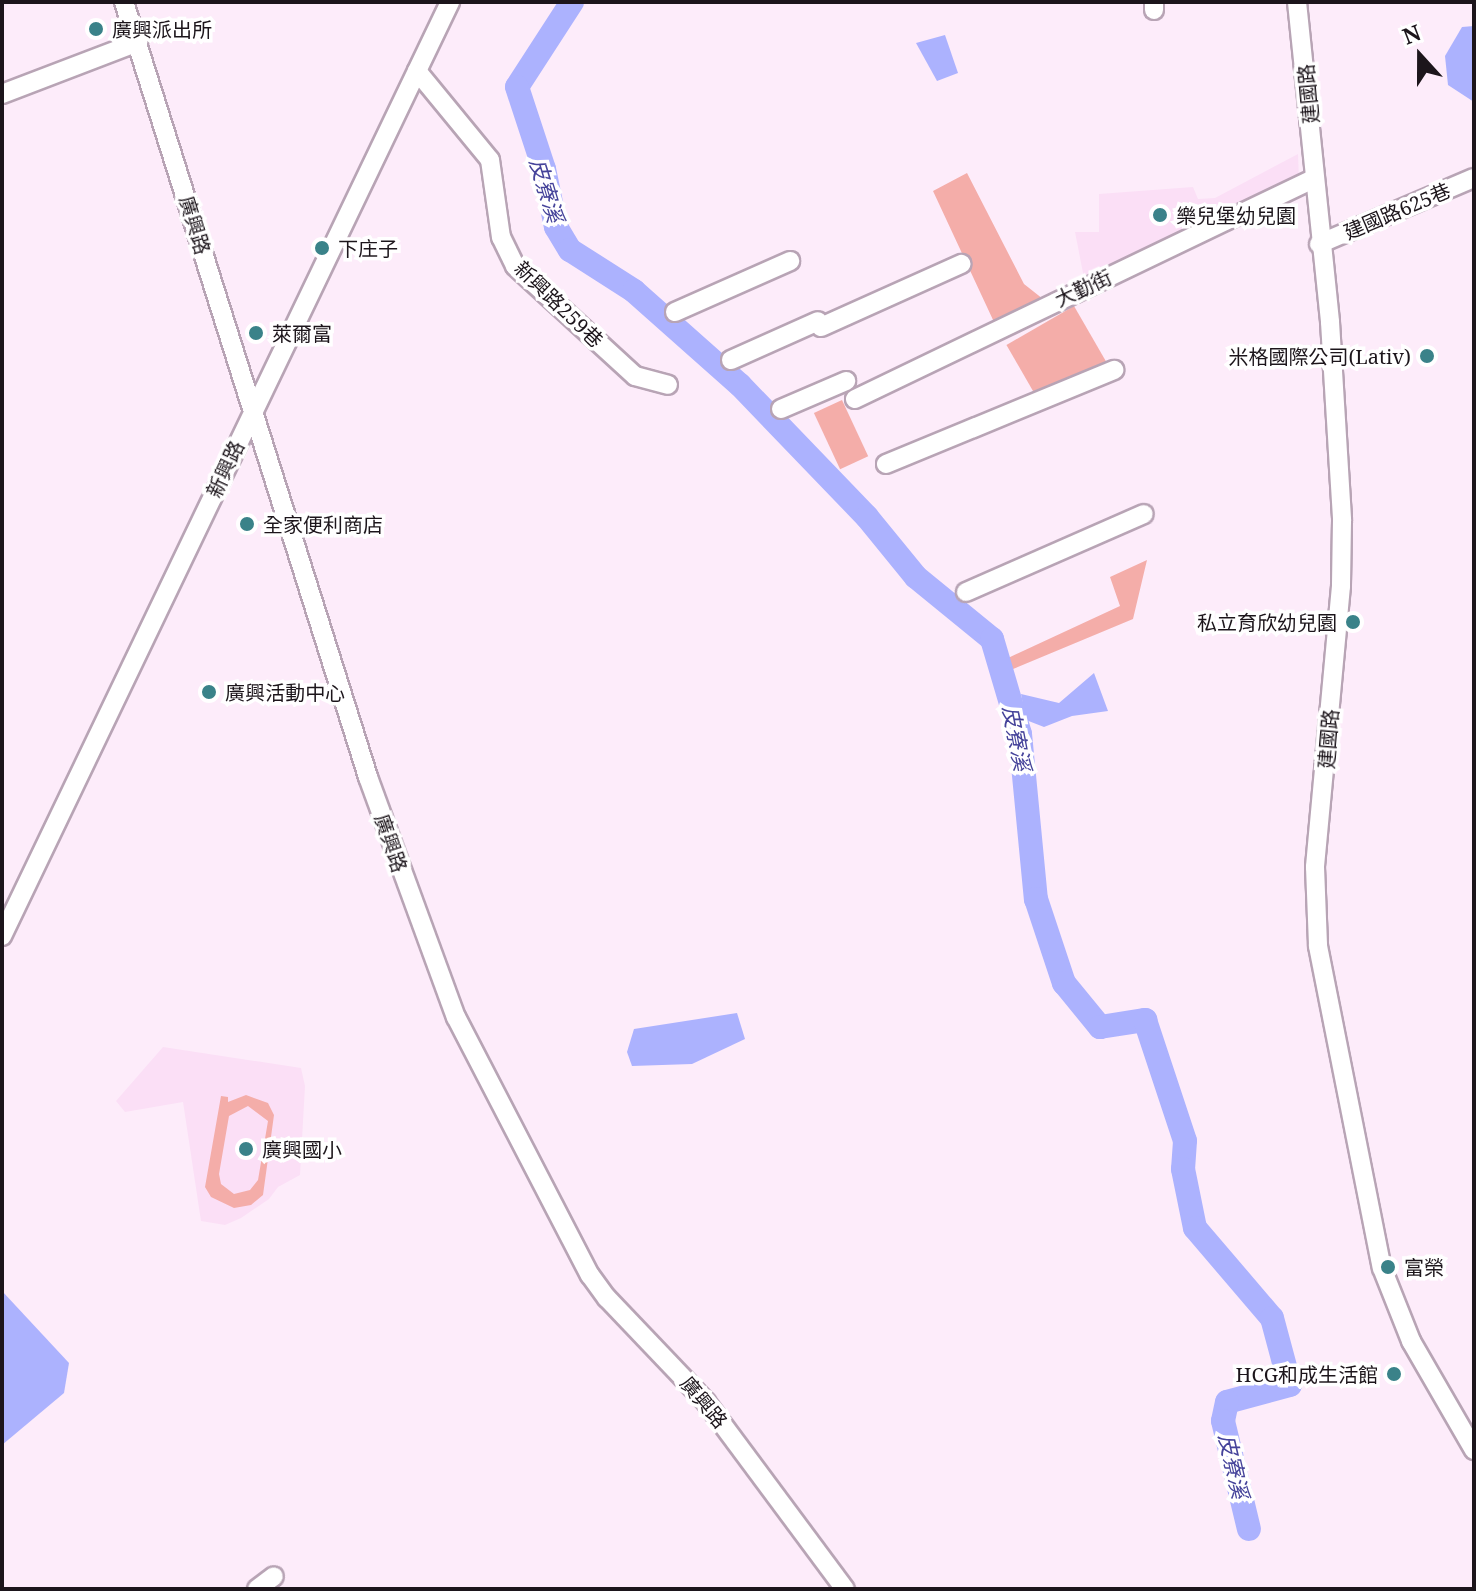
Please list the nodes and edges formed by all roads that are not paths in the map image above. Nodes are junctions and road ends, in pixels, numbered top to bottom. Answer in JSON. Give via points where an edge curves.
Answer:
{"nodes":[{"id":1,"x":124,"y":2,"type":"edge"},
{"id":2,"x":450,"y":2,"type":"edge"},
{"id":3,"x":1297,"y":2,"type":"edge"},
{"id":4,"x":138,"y":42,"type":"junction"},
{"id":5,"x":417,"y":71,"type":"junction"},
{"id":6,"x":2,"y":94,"type":"edge"},
{"id":7,"x":1474,"y":178,"type":"edge"},
{"id":8,"x":1313,"y":179,"type":"junction"},
{"id":9,"x":1319,"y":244,"type":"junction"},
{"id":10,"x":790,"y":261,"type":"dead end"},
{"id":11,"x":961,"y":264,"type":"dead end"},
{"id":12,"x":675,"y":312,"type":"dead end"},
{"id":13,"x":731,"y":360,"type":"dead end"},
{"id":14,"x":1114,"y":370,"type":"dead end"},
{"id":15,"x":846,"y":381,"type":"dead end"},
{"id":16,"x":668,"y":385,"type":"dead end"},
{"id":17,"x":855,"y":399,"type":"dead end"},
{"id":18,"x":781,"y":409,"type":"dead end"},
{"id":19,"x":252,"y":412,"type":"junction"},
{"id":20,"x":886,"y":464,"type":"dead end"},
{"id":21,"x":1144,"y":514,"type":"dead end"},
{"id":22,"x":966,"y":592,"type":"dead end"},
{"id":23,"x":2,"y":936,"type":"edge"},
{"id":24,"x":1474,"y":1450,"type":"edge"},
{"id":25,"x":274,"y":1576,"type":"dead end"},
{"id":26,"x":257,"y":1589,"type":"edge"},
{"id":27,"x":845,"y":1589,"type":"edge"}],
"edges":[{"from":1,"to":4,"type":"street","name":"廣興路"},
{"from":2,"to":5,"type":"street","name":"新興路"},
{"from":3,"to":8,"type":"street","name":"建國路","via":[[1310,100]]},
{"from":4,"to":6,"type":"street"},
{"from":4,"to":19,"type":"street","name":"廣興路"},
{"from":5,"to":16,"type":"street","name":"新興路259巷","via":[[490,160],[501,237],[515,266],[635,376]]},
{"from":5,"to":19,"type":"street","name":"新興路"},
{"from":7,"to":9,"type":"street","name":"建國路625巷"},
{"from":8,"to":9,"type":"street","name":"建國路"},
{"from":8,"to":17,"type":"street","name":"大勤街"},
{"from":9,"to":24,"type":"street","name":"建國路","via":[[1330,322],[1342,521],[1341,586],[1315,867],[1318,946],[1382,1268],[1411,1341]]},
{"from":10,"to":12,"type":"street"},
{"from":11,"to":13,"type":"street"},
{"from":14,"to":20,"type":"street"},
{"from":15,"to":18,"type":"street"},
{"from":19,"to":23,"type":"street","name":"新興路"},
{"from":19,"to":27,"type":"street","name":"廣興路","via":[[368,777],[456,1017],[590,1275],[706,1402]]},
{"from":21,"to":22,"type":"street"},
{"from":25,"to":26,"type":"street"}]}
